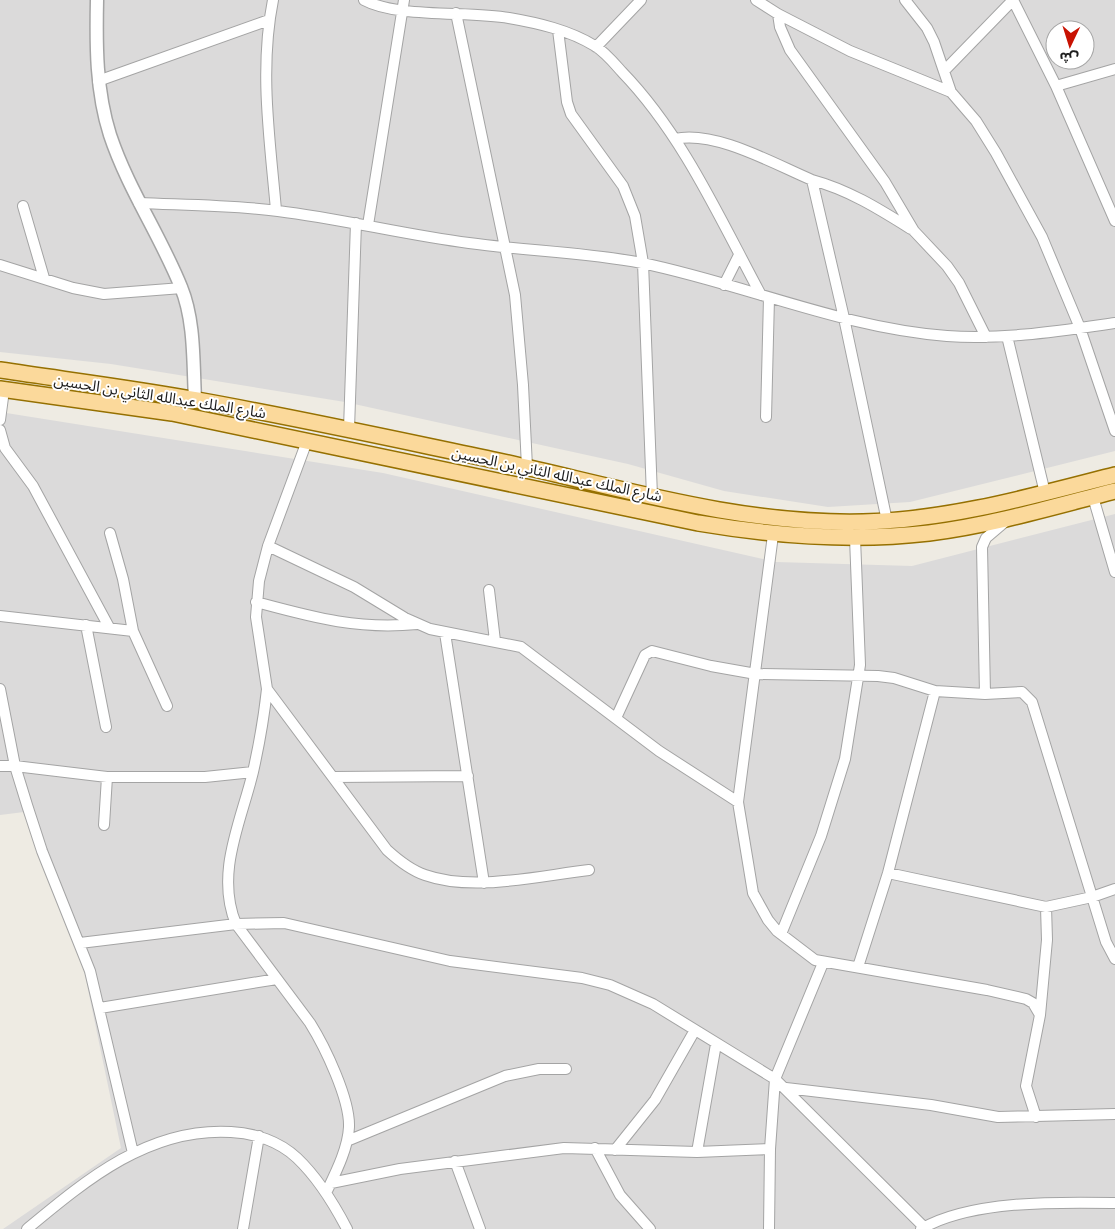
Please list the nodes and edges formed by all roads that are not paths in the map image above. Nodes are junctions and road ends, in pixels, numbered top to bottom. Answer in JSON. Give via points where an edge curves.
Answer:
{"nodes":[{"id":1,"x":97,"y":0,"type":"edge"},
{"id":2,"x":273,"y":0,"type":"edge"},
{"id":3,"x":364,"y":0,"type":"edge"},
{"id":4,"x":641,"y":0,"type":"edge"},
{"id":5,"x":756,"y":0,"type":"edge"},
{"id":6,"x":905,"y":0,"type":"edge"},
{"id":7,"x":1013,"y":0,"type":"edge"},
{"id":8,"x":404,"y":5,"type":"edge"},
{"id":9,"x":456,"y":13,"type":"junction"},
{"id":10,"x":778,"y":14,"type":"junction"},
{"id":11,"x":269,"y":20,"type":"junction"},
{"id":12,"x":558,"y":30,"type":"junction"},
{"id":13,"x":596,"y":47,"type":"junction"},
{"id":14,"x":1115,"y":69,"type":"edge"},
{"id":15,"x":944,"y":71,"type":"junction"},
{"id":16,"x":98,"y":81,"type":"junction"},
{"id":17,"x":1056,"y":86,"type":"junction"},
{"id":18,"x":951,"y":92,"type":"junction"},
{"id":19,"x":676,"y":139,"type":"junction"},
{"id":20,"x":812,"y":180,"type":"junction"},
{"id":21,"x":139,"y":203,"type":"junction"},
{"id":22,"x":23,"y":206,"type":"dead end"},
{"id":23,"x":276,"y":210,"type":"junction"},
{"id":24,"x":1115,"y":221,"type":"edge"},
{"id":25,"x":356,"y":223,"type":"junction"},
{"id":26,"x":368,"y":225,"type":"junction"},
{"id":27,"x":914,"y":231,"type":"junction"},
{"id":28,"x":505,"y":248,"type":"junction"},
{"id":29,"x":740,"y":256,"type":"junction"},
{"id":30,"x":643,"y":264,"type":"junction"},
{"id":31,"x":0,"y":265,"type":"edge"},
{"id":32,"x":44,"y":278,"type":"junction"},
{"id":33,"x":724,"y":285,"type":"junction"},
{"id":34,"x":182,"y":288,"type":"junction"},
{"id":35,"x":765,"y":297,"type":"junction"},
{"id":36,"x":844,"y":318,"type":"junction"},
{"id":37,"x":1115,"y":323,"type":"edge"},
{"id":38,"x":1080,"y":328,"type":"junction"},
{"id":39,"x":1007,"y":336,"type":"junction"},
{"id":40,"x":986,"y":337,"type":"junction"},
{"id":41,"x":0,"y":370,"type":"edge"},
{"id":42,"x":2,"y":390,"type":"edge"},
{"id":43,"x":195,"y":399,"type":"junction"},
{"id":44,"x":766,"y":417,"type":"dead end"},
{"id":45,"x":0,"y":420,"type":"edge"},
{"id":46,"x":349,"y":429,"type":"junction"},
{"id":47,"x":0,"y":430,"type":"edge"},
{"id":48,"x":1115,"y":431,"type":"edge"},
{"id":49,"x":307,"y":440,"type":"junction"},
{"id":50,"x":527,"y":467,"type":"junction"},
{"id":51,"x":560,"y":475,"type":"junction"},
{"id":52,"x":1115,"y":475,"type":"edge"},
{"id":53,"x":580,"y":479,"type":"junction"},
{"id":54,"x":1115,"y":492,"type":"edge"},
{"id":55,"x":558,"y":493,"type":"junction"},
{"id":56,"x":1045,"y":493,"type":"junction"},
{"id":57,"x":652,"y":496,"type":"junction"},
{"id":58,"x":577,"y":497,"type":"junction"},
{"id":59,"x":1093,"y":497,"type":"junction"},
{"id":60,"x":1009,"y":518,"type":"junction"},
{"id":61,"x":886,"y":521,"type":"junction"},
{"id":62,"x":110,"y":533,"type":"dead end"},
{"id":63,"x":772,"y":535,"type":"junction"},
{"id":64,"x":855,"y":538,"type":"junction"},
{"id":65,"x":268,"y":546,"type":"junction"},
{"id":66,"x":1115,"y":572,"type":"edge"},
{"id":67,"x":490,"y":590,"type":"dead end"},
{"id":68,"x":256,"y":602,"type":"junction"},
{"id":69,"x":0,"y":616,"type":"edge"},
{"id":70,"x":417,"y":624,"type":"junction"},
{"id":71,"x":86,"y":625,"type":"junction"},
{"id":72,"x":109,"y":627,"type":"junction"},
{"id":73,"x":133,"y":630,"type":"junction"},
{"id":74,"x":445,"y":633,"type":"junction"},
{"id":75,"x":495,"y":641,"type":"junction"},
{"id":76,"x":756,"y":674,"type":"junction"},
{"id":77,"x":859,"y":675,"type":"junction"},
{"id":78,"x":267,"y":689,"type":"junction"},
{"id":79,"x":935,"y":691,"type":"junction"},
{"id":80,"x":0,"y":692,"type":"edge"},
{"id":81,"x":985,"y":694,"type":"junction"},
{"id":82,"x":168,"y":706,"type":"dead end"},
{"id":83,"x":616,"y":718,"type":"junction"},
{"id":84,"x":106,"y":728,"type":"dead end"},
{"id":85,"x":0,"y":766,"type":"edge"},
{"id":86,"x":15,"y":766,"type":"junction"},
{"id":87,"x":253,"y":772,"type":"junction"},
{"id":88,"x":468,"y":776,"type":"junction"},
{"id":89,"x":107,"y":777,"type":"junction"},
{"id":90,"x":333,"y":777,"type":"junction"},
{"id":91,"x":738,"y":802,"type":"junction"},
{"id":92,"x":104,"y":825,"type":"dead end"},
{"id":93,"x":589,"y":870,"type":"dead end"},
{"id":94,"x":888,"y":873,"type":"junction"},
{"id":95,"x":484,"y":883,"type":"junction"},
{"id":96,"x":1115,"y":889,"type":"edge"},
{"id":97,"x":1092,"y":897,"type":"junction"},
{"id":98,"x":1046,"y":907,"type":"junction"},
{"id":99,"x":236,"y":924,"type":"junction"},
{"id":100,"x":781,"y":934,"type":"junction"},
{"id":101,"x":80,"y":943,"type":"junction"},
{"id":102,"x":1115,"y":959,"type":"edge"},
{"id":103,"x":823,"y":963,"type":"junction"},
{"id":104,"x":858,"y":968,"type":"junction"},
{"id":105,"x":277,"y":979,"type":"junction"},
{"id":106,"x":100,"y":1008,"type":"junction"},
{"id":107,"x":1040,"y":1015,"type":"junction"},
{"id":108,"x":695,"y":1030,"type":"junction"},
{"id":109,"x":716,"y":1044,"type":"junction"},
{"id":110,"x":566,"y":1069,"type":"dead end"},
{"id":111,"x":776,"y":1079,"type":"junction"},
{"id":112,"x":786,"y":1088,"type":"junction"},
{"id":113,"x":1115,"y":1114,"type":"edge"},
{"id":114,"x":1036,"y":1117,"type":"junction"},
{"id":115,"x":259,"y":1136,"type":"junction"},
{"id":116,"x":347,"y":1141,"type":"junction"},
{"id":117,"x":595,"y":1148,"type":"junction"},
{"id":118,"x":770,"y":1149,"type":"junction"},
{"id":119,"x":615,"y":1150,"type":"junction"},
{"id":120,"x":133,"y":1152,"type":"junction"},
{"id":121,"x":697,"y":1152,"type":"junction"},
{"id":122,"x":455,"y":1161,"type":"junction"},
{"id":123,"x":329,"y":1188,"type":"junction"},
{"id":124,"x":1115,"y":1202,"type":"edge"},
{"id":125,"x":922,"y":1228,"type":"edge"},
{"id":126,"x":27,"y":1229,"type":"edge"},
{"id":127,"x":243,"y":1229,"type":"edge"},
{"id":128,"x":347,"y":1229,"type":"edge"},
{"id":129,"x":480,"y":1229,"type":"edge"},
{"id":130,"x":650,"y":1229,"type":"edge"},
{"id":131,"x":769,"y":1229,"type":"edge"}],
"edges":[{"from":1,"to":16,"type":"street"},
{"from":2,"to":11,"type":"street"},
{"from":3,"to":8,"type":"street","via":[[385,8]]},
{"from":4,"to":13,"type":"street"},
{"from":5,"to":10,"type":"street"},
{"from":6,"to":15,"type":"street","via":[[927,28]]},
{"from":7,"to":15,"type":"street"},
{"from":7,"to":17,"type":"street"},
{"from":8,"to":9,"type":"street"},
{"from":8,"to":26,"type":"street"},
{"from":9,"to":12,"type":"street","via":[[504,17]]},
{"from":9,"to":28,"type":"street"},
{"from":10,"to":18,"type":"street","via":[[865,58]]},
{"from":10,"to":27,"type":"street","via":[[790,50],[885,182]]},
{"from":11,"to":16,"type":"street"},
{"from":11,"to":23,"type":"street","via":[[265,82]]},
{"from":12,"to":13,"type":"street"},
{"from":12,"to":30,"type":"street","via":[[569,108],[630,199]]},
{"from":13,"to":19,"type":"street","via":[[642,92]]},
{"from":14,"to":17,"type":"street"},
{"from":15,"to":18,"type":"street"},
{"from":16,"to":21,"type":"street","via":[[110,136]]},
{"from":17,"to":24,"type":"street"},
{"from":18,"to":38,"type":"street","via":[[976,122],[1015,185],[1042,237]]},
{"from":19,"to":20,"type":"street","via":[[689,136],[714,139]]},
{"from":19,"to":29,"type":"street"},
{"from":20,"to":27,"type":"street","via":[[862,199]]},
{"from":20,"to":36,"type":"street"},
{"from":21,"to":23,"type":"street"},
{"from":21,"to":34,"type":"street"},
{"from":22,"to":32,"type":"street"},
{"from":23,"to":25,"type":"street"},
{"from":25,"to":26,"type":"street"},
{"from":25,"to":46,"type":"street"},
{"from":26,"to":28,"type":"street"},
{"from":27,"to":40,"type":"street","via":[[948,266]]},
{"from":28,"to":30,"type":"street","via":[[584,254]]},
{"from":28,"to":50,"type":"street","via":[[518,322]]},
{"from":29,"to":33,"type":"street"},
{"from":29,"to":35,"type":"street"},
{"from":30,"to":33,"type":"street"},
{"from":30,"to":57,"type":"street"},
{"from":31,"to":32,"type":"street"},
{"from":32,"to":34,"type":"street","via":[[104,294]]},
{"from":33,"to":35,"type":"street"},
{"from":34,"to":43,"type":"street","via":[[189,319]]},
{"from":35,"to":36,"type":"street"},
{"from":35,"to":44,"type":"street"},
{"from":36,"to":40,"type":"street","via":[[921,333]]},
{"from":36,"to":61,"type":"street"},
{"from":37,"to":38,"type":"street"},
{"from":38,"to":39,"type":"street"},
{"from":38,"to":48,"type":"street"},
{"from":39,"to":40,"type":"street"},
{"from":39,"to":56,"type":"street"},
{"from":41,"to":43,"type":"main road","name":"شارع الملك عبدالله الثاني بن الحسين"},
{"from":42,"to":45,"type":"street"},
{"from":42,"to":49,"type":"main road","name":"شارع الملك عبدالله الثاني بن الحسين","via":[[172,413]]},
{"from":43,"to":46,"type":"main road","name":"شارع الملك عبدالله الثاني بن الحسين"},
{"from":46,"to":50,"type":"main road","name":"شارع الملك عبدالله الثاني بن الحسين"},
{"from":47,"to":72,"type":"street","via":[[5,448],[33,486]]},
{"from":49,"to":55,"type":"main road","name":"شارع الملك عبدالله الثاني بن الحسين"},
{"from":49,"to":65,"type":"street"},
{"from":50,"to":51,"type":"main road","name":"شارع الملك عبدالله الثاني بن الحسين"},
{"from":51,"to":53,"type":"main road","name":"شارع الملك عبدالله الثاني بن الحسين"},
{"from":51,"to":55,"type":"main road"},
{"from":52,"to":56,"type":"main road","name":"شارع الملك عبدالله الثاني بن الحسين"},
{"from":53,"to":57,"type":"main road","name":"شارع الملك عبدالله الثاني بن الحسين"},
{"from":53,"to":58,"type":"main road"},
{"from":54,"to":59,"type":"main road","name":"شارع الملك عبدالله الثاني بن الحسين"},
{"from":55,"to":58,"type":"main road","name":"شارع الملك عبدالله الثاني بن الحسين"},
{"from":56,"to":61,"type":"main road","name":"شارع الملك عبدالله الثاني بن الحسين","via":[[947,514]]},
{"from":57,"to":61,"type":"main road","name":"شارع الملك عبدالله الثاني بن الحسين","via":[[785,519]]},
{"from":58,"to":63,"type":"main road","name":"شارع الملك عبدالله الثاني بن الحسين"},
{"from":59,"to":60,"type":"main road","name":"شارع الملك عبدالله الثاني بن الحسين"},
{"from":59,"to":66,"type":"street"},
{"from":60,"to":64,"type":"main road","name":"شارع الملك عبدالله الثاني بن الحسين","via":[[930,533]]},
{"from":60,"to":81,"type":"street","via":[[986,538],[982,547]]},
{"from":62,"to":73,"type":"street"},
{"from":63,"to":64,"type":"main road","name":"شارع الملك عبدالله الثاني بن الحسين"},
{"from":63,"to":76,"type":"street"},
{"from":64,"to":77,"type":"street"},
{"from":65,"to":68,"type":"street"},
{"from":65,"to":70,"type":"street","via":[[354,587]]},
{"from":67,"to":75,"type":"street"},
{"from":68,"to":70,"type":"street","via":[[337,622],[385,627]]},
{"from":68,"to":78,"type":"street"},
{"from":69,"to":71,"type":"street"},
{"from":70,"to":74,"type":"street"},
{"from":71,"to":72,"type":"street"},
{"from":71,"to":84,"type":"street"},
{"from":72,"to":73,"type":"street"},
{"from":73,"to":82,"type":"street"},
{"from":74,"to":75,"type":"street"},
{"from":74,"to":88,"type":"street"},
{"from":75,"to":83,"type":"street","via":[[521,648]]},
{"from":76,"to":77,"type":"street"},
{"from":76,"to":83,"type":"street","via":[[650,651]]},
{"from":76,"to":91,"type":"street"},
{"from":77,"to":79,"type":"street","via":[[894,678]]},
{"from":77,"to":100,"type":"street","via":[[836,792]]},
{"from":78,"to":87,"type":"street"},
{"from":78,"to":90,"type":"street"},
{"from":79,"to":81,"type":"street"},
{"from":79,"to":94,"type":"street"},
{"from":80,"to":86,"type":"street"},
{"from":81,"to":97,"type":"street","via":[[1022,692],[1032,702]]},
{"from":83,"to":91,"type":"street","via":[[692,774]]},
{"from":85,"to":86,"type":"street"},
{"from":86,"to":89,"type":"street"},
{"from":86,"to":101,"type":"street","via":[[42,851]]},
{"from":87,"to":89,"type":"street","via":[[205,777]]},
{"from":87,"to":99,"type":"street","via":[[227,870],[230,908]]},
{"from":88,"to":90,"type":"street"},
{"from":88,"to":95,"type":"street"},
{"from":89,"to":92,"type":"street"},
{"from":90,"to":95,"type":"street","via":[[387,850],[404,865],[439,879]]},
{"from":91,"to":100,"type":"street","via":[[753,892],[768,920]]},
{"from":93,"to":95,"type":"street"},
{"from":94,"to":98,"type":"street"},
{"from":94,"to":104,"type":"street"},
{"from":96,"to":97,"type":"street"},
{"from":97,"to":98,"type":"street"},
{"from":97,"to":102,"type":"street","via":[[1106,942]]},
{"from":98,"to":107,"type":"street"},
{"from":99,"to":101,"type":"street"},
{"from":99,"to":105,"type":"street"},
{"from":99,"to":108,"type":"street","via":[[284,923],[450,961],[582,978],[634,995]]},
{"from":100,"to":103,"type":"street"},
{"from":101,"to":106,"type":"street"},
{"from":103,"to":104,"type":"street"},
{"from":103,"to":111,"type":"street"},
{"from":104,"to":107,"type":"street","via":[[1026,999]]},
{"from":105,"to":106,"type":"street"},
{"from":105,"to":116,"type":"street","via":[[310,1023],[330,1058],[347,1112]]},
{"from":106,"to":120,"type":"street"},
{"from":107,"to":114,"type":"street","via":[[1026,1078]]},
{"from":108,"to":109,"type":"street"},
{"from":108,"to":119,"type":"street","via":[[655,1100]]},
{"from":109,"to":111,"type":"street"},
{"from":109,"to":121,"type":"street"},
{"from":110,"to":116,"type":"street","via":[[539,1069],[505,1076]]},
{"from":111,"to":112,"type":"street"},
{"from":111,"to":118,"type":"street"},
{"from":112,"to":114,"type":"street","via":[[931,1105],[998,1117]]},
{"from":112,"to":125,"type":"street"},
{"from":113,"to":114,"type":"street"},
{"from":115,"to":120,"type":"street","via":[[242,1132],[200,1131]]},
{"from":115,"to":123,"type":"street","via":[[277,1143],[296,1157]]},
{"from":115,"to":127,"type":"street"},
{"from":116,"to":123,"type":"street"},
{"from":117,"to":119,"type":"street"},
{"from":117,"to":122,"type":"street","via":[[532,1151]]},
{"from":117,"to":130,"type":"street","via":[[620,1194]]},
{"from":118,"to":121,"type":"street"},
{"from":118,"to":131,"type":"street"},
{"from":119,"to":121,"type":"street"},
{"from":120,"to":126,"type":"street","via":[[92,1177]]},
{"from":122,"to":123,"type":"street","via":[[371,1174]]},
{"from":122,"to":129,"type":"street"},
{"from":123,"to":128,"type":"street"},
{"from":124,"to":125,"type":"street","via":[[1060,1202],[975,1211]]}]}
